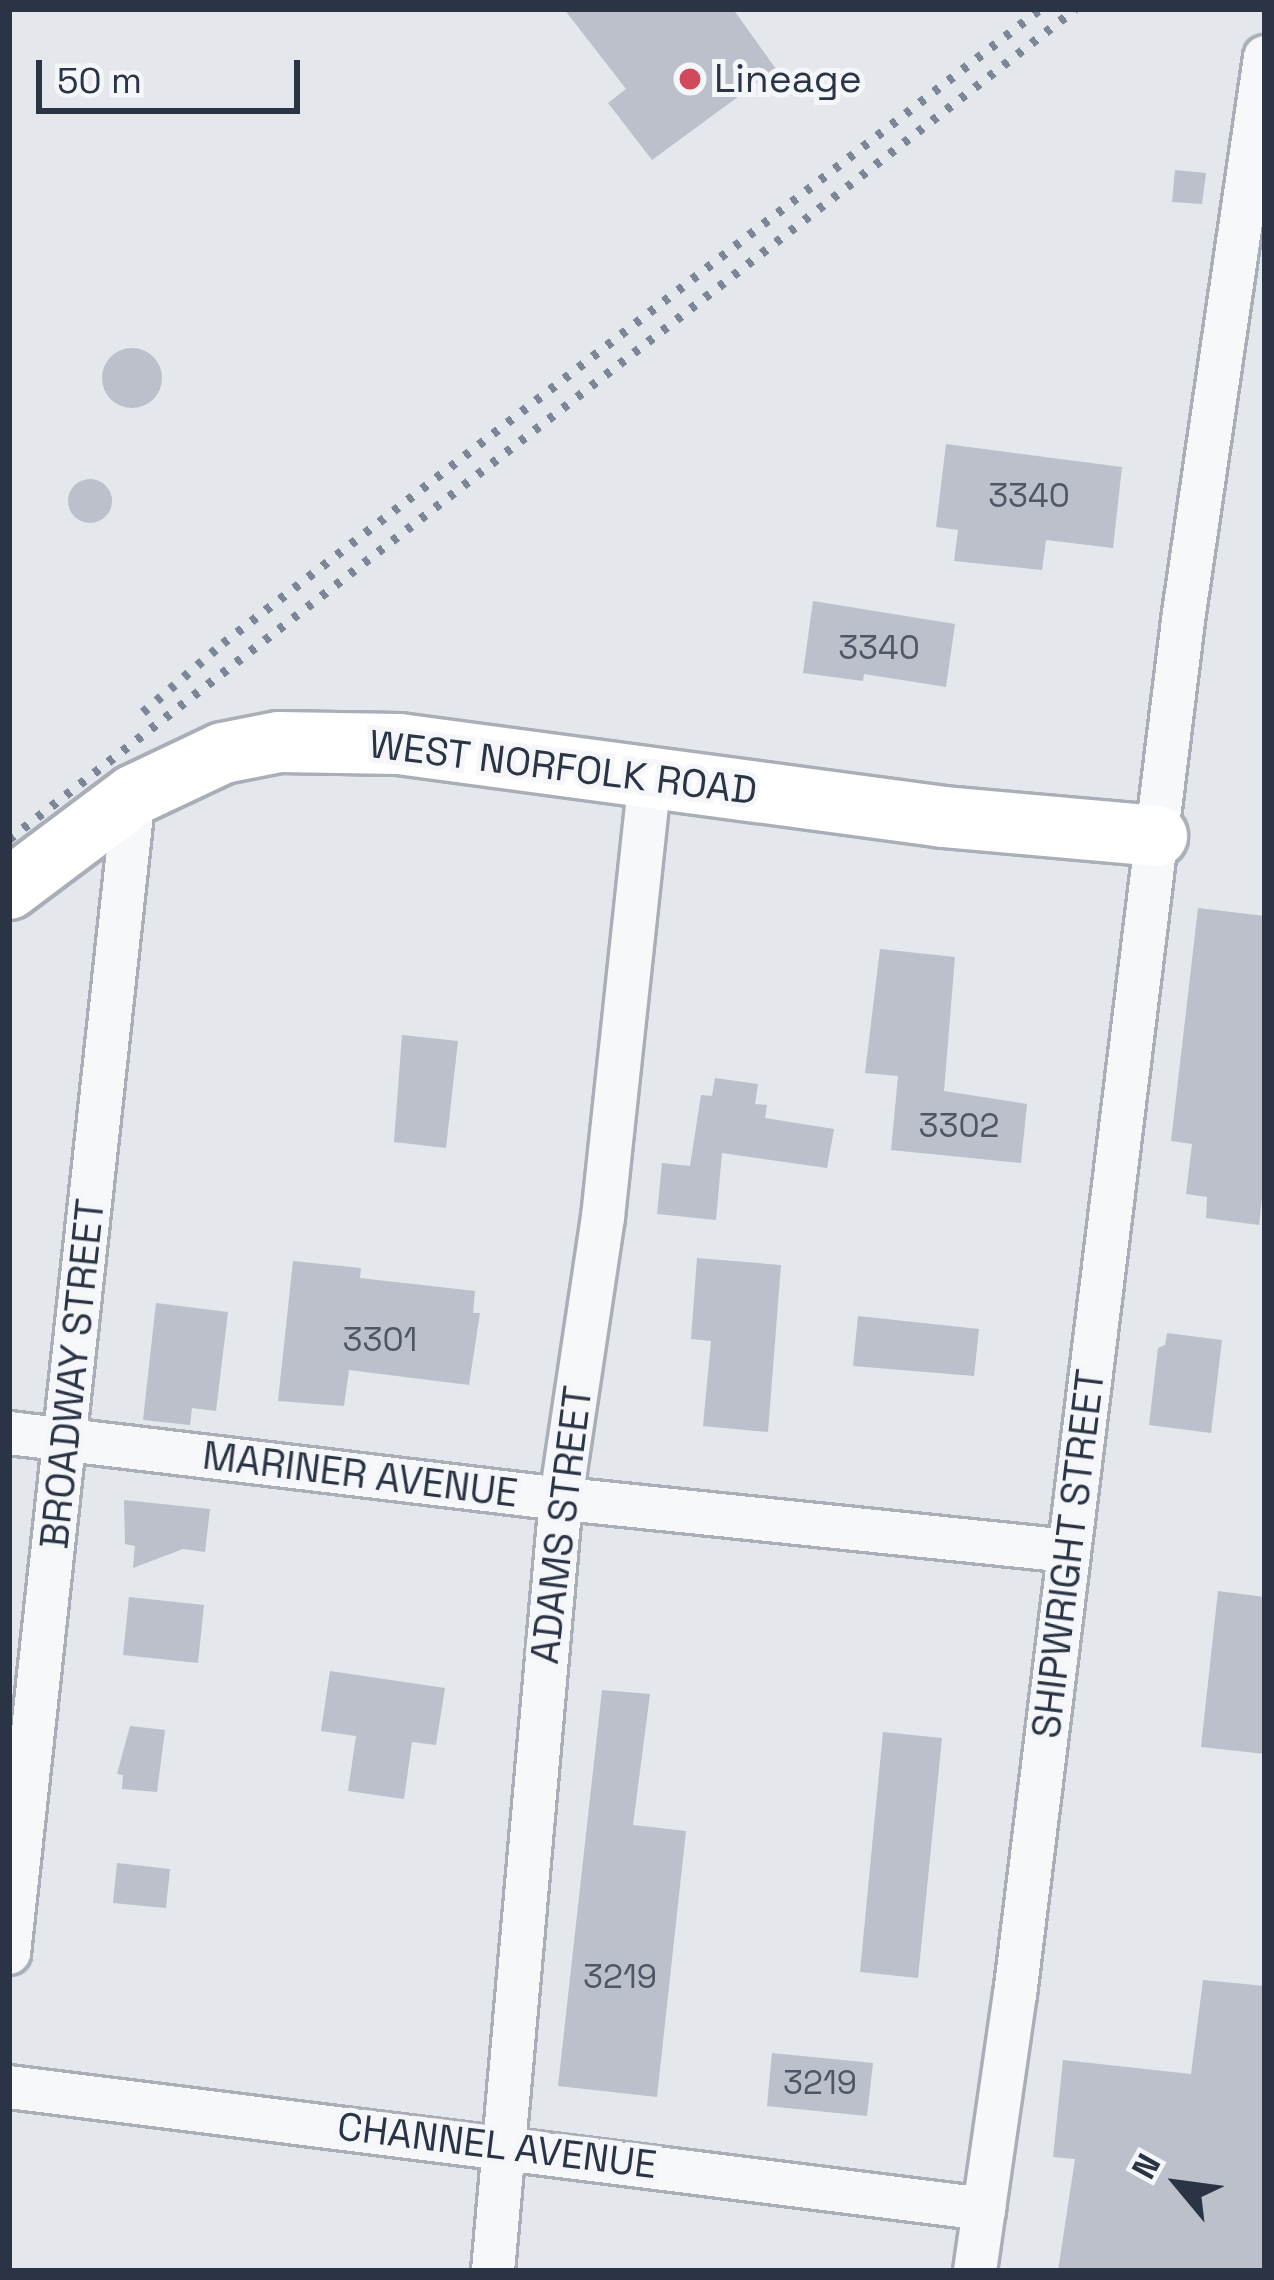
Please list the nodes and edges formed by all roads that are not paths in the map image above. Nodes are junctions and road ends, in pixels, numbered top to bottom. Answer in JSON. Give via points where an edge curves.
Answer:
{"nodes":[{"id":1,"x":1265,"y":57,"type":"edge"},
{"id":2,"x":650,"y":780,"type":"junction"},
{"id":3,"x":134,"y":795,"type":"junction"},
{"id":4,"x":1157,"y":836,"type":"junction"},
{"id":5,"x":9,"y":889,"type":"edge"},
{"id":6,"x":9,"y":1433,"type":"edge"},
{"id":7,"x":67,"y":1439,"type":"junction"},
{"id":8,"x":561,"y":1498,"type":"junction"},
{"id":9,"x":1068,"y":1551,"type":"junction"},
{"id":10,"x":9,"y":1953,"type":"edge"},
{"id":11,"x":9,"y":2087,"type":"edge"},
{"id":12,"x":504,"y":2146,"type":"junction"},
{"id":13,"x":984,"y":2209,"type":"junction"},
{"id":14,"x":493,"y":2271,"type":"edge"},
{"id":15,"x":975,"y":2271,"type":"edge"}],
"edges":[{"from":1,"to":4,"type":"street","name":"SHIPWRIGHT STREET"},
{"from":2,"to":3,"type":"street","name":"WEST NORFOLK ROAD","via":[[399,744],[279,742],[224,753]]},
{"from":2,"to":4,"type":"street","name":"WEST NORFOLK ROAD"},
{"from":2,"to":8,"type":"street","name":"ADAMS STREET","via":[[603,1217]]},
{"from":3,"to":5,"type":"street","name":"WEST NORFOLK ROAD"},
{"from":3,"to":7,"type":"street","name":"BROADWAY STREET"},
{"from":4,"to":9,"type":"street","name":"SHIPWRIGHT STREET"},
{"from":6,"to":7,"type":"street","name":"MARINER AVENUE"},
{"from":7,"to":8,"type":"street","name":"MARINER AVENUE"},
{"from":7,"to":10,"type":"street","name":"BROADWAY STREET"},
{"from":8,"to":9,"type":"street","name":"MARINER AVENUE"},
{"from":8,"to":12,"type":"street","name":"ADAMS STREET"},
{"from":9,"to":13,"type":"street","name":"SHIPWRIGHT STREET"},
{"from":11,"to":12,"type":"street","name":"CHANNEL AVENUE"},
{"from":12,"to":13,"type":"street","name":"CHANNEL AVENUE"},
{"from":12,"to":14,"type":"street","name":"ADAMS STREET"},
{"from":13,"to":15,"type":"street","name":"SHIPWRIGHT STREET"}]}
